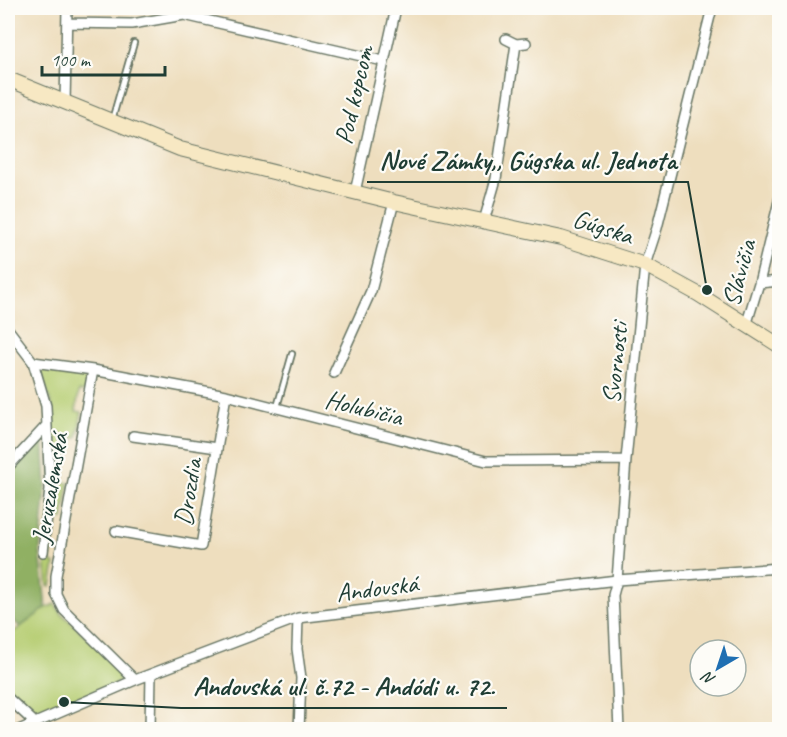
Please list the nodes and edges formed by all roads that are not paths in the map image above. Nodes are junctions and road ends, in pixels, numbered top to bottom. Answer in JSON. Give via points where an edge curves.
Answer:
{"nodes":[{"id":1,"x":67,"y":8,"type":"edge"},
{"id":2,"x":396,"y":8,"type":"edge"},
{"id":3,"x":712,"y":8,"type":"edge"},
{"id":4,"x":185,"y":11,"type":"edge"},
{"id":5,"x":67,"y":23,"type":"junction"},
{"id":6,"x":506,"y":39,"type":"dead end"},
{"id":7,"x":134,"y":43,"type":"dead end"},
{"id":8,"x":383,"y":61,"type":"junction"},
{"id":9,"x":8,"y":80,"type":"edge"},
{"id":10,"x":65,"y":103,"type":"junction"},
{"id":11,"x":111,"y":122,"type":"junction"},
{"id":12,"x":354,"y":192,"type":"junction"},
{"id":13,"x":780,"y":197,"type":"edge"},
{"id":14,"x":394,"y":202,"type":"junction"},
{"id":15,"x":484,"y":221,"type":"junction"},
{"id":16,"x":645,"y":265,"type":"junction"},
{"id":17,"x":780,"y":280,"type":"edge"},
{"id":18,"x":759,"y":283,"type":"junction"},
{"id":19,"x":746,"y":326,"type":"junction"},
{"id":20,"x":8,"y":328,"type":"edge"},
{"id":21,"x":780,"y":346,"type":"edge"},
{"id":22,"x":292,"y":354,"type":"dead end"},
{"id":23,"x":33,"y":363,"type":"junction"},
{"id":24,"x":93,"y":370,"type":"junction"},
{"id":25,"x":334,"y":373,"type":"dead end"},
{"id":26,"x":226,"y":395,"type":"junction"},
{"id":27,"x":277,"y":407,"type":"junction"},
{"id":28,"x":46,"y":426,"type":"junction"},
{"id":29,"x":133,"y":436,"type":"dead end"},
{"id":30,"x":217,"y":448,"type":"junction"},
{"id":31,"x":626,"y":460,"type":"junction"},
{"id":32,"x":8,"y":467,"type":"edge"},
{"id":33,"x":116,"y":531,"type":"dead end"},
{"id":34,"x":43,"y":552,"type":"dead end"},
{"id":35,"x":780,"y":568,"type":"edge"},
{"id":36,"x":617,"y":580,"type":"junction"},
{"id":37,"x":298,"y":618,"type":"junction"},
{"id":38,"x":151,"y":674,"type":"junction"},
{"id":39,"x":135,"y":680,"type":"junction"},
{"id":40,"x":8,"y":698,"type":"edge"},
{"id":41,"x":35,"y":726,"type":"edge"},
{"id":42,"x":19,"y":729,"type":"edge"},
{"id":43,"x":150,"y":729,"type":"edge"},
{"id":44,"x":300,"y":729,"type":"edge"},
{"id":45,"x":619,"y":729,"type":"edge"}],
"edges":[{"from":1,"to":5,"type":"street"},
{"from":2,"to":8,"type":"street","name":"Pod kopcom"},
{"from":3,"to":16,"type":"street","name":"Svornosti"},
{"from":4,"to":5,"type":"street","via":[[132,24]]},
{"from":4,"to":8,"type":"street"},
{"from":5,"to":10,"type":"street"},
{"from":6,"to":15,"type":"street","via":[[521,43],[496,180]]},
{"from":7,"to":11,"type":"lane"},
{"from":8,"to":12,"type":"street","name":"Pod kopcom"},
{"from":9,"to":10,"type":"main road","name":"Gúgska"},
{"from":10,"to":11,"type":"main road","name":"Gúgska"},
{"from":11,"to":12,"type":"main road","name":"Gúgska","via":[[180,149]]},
{"from":12,"to":14,"type":"main road","name":"Gúgska"},
{"from":13,"to":18,"type":"street","name":"Slávičia"},
{"from":14,"to":15,"type":"main road","name":"Gúgska"},
{"from":14,"to":25,"type":"street","via":[[371,291]]},
{"from":15,"to":16,"type":"main road","name":"Gúgska","via":[[561,238]]},
{"from":16,"to":19,"type":"main road","name":"Gúgska"},
{"from":16,"to":31,"type":"street","name":"Svornosti"},
{"from":17,"to":18,"type":"street"},
{"from":18,"to":19,"type":"street","name":"Slávičia"},
{"from":19,"to":21,"type":"main road","name":"Gúgska"},
{"from":20,"to":23,"type":"street","name":"Jeruzalemská"},
{"from":22,"to":27,"type":"lane"},
{"from":23,"to":24,"type":"street"},
{"from":23,"to":28,"type":"street","name":"Jeruzalemská","via":[[46,406]]},
{"from":24,"to":26,"type":"street","name":"Holubičia"},
{"from":24,"to":39,"type":"street","name":"Jeruzalemská","via":[[56,594],[64,610]]},
{"from":26,"to":27,"type":"street","name":"Holubičia"},
{"from":26,"to":30,"type":"street","name":"Drozdia"},
{"from":27,"to":31,"type":"street","name":"Holubičia","via":[[486,461]]},
{"from":28,"to":32,"type":"street"},
{"from":28,"to":34,"type":"street","name":"Jeruzalemská","via":[[50,489]]},
{"from":29,"to":30,"type":"street"},
{"from":30,"to":33,"type":"street","name":"Drozdia","via":[[201,546]]},
{"from":31,"to":36,"type":"street","name":"Svornosti"},
{"from":35,"to":36,"type":"street","name":"Andovská"},
{"from":36,"to":37,"type":"street","name":"Andovská"},
{"from":36,"to":45,"type":"street","name":"Svornosti","via":[[613,595]]},
{"from":37,"to":38,"type":"street","name":"Andovská"},
{"from":37,"to":44,"type":"street"},
{"from":38,"to":39,"type":"street","name":"Andovská"},
{"from":38,"to":43,"type":"street"},
{"from":39,"to":41,"type":"street","name":"Andovská"},
{"from":40,"to":41,"type":"street"},
{"from":41,"to":42,"type":"street","name":"Andovská"}]}
